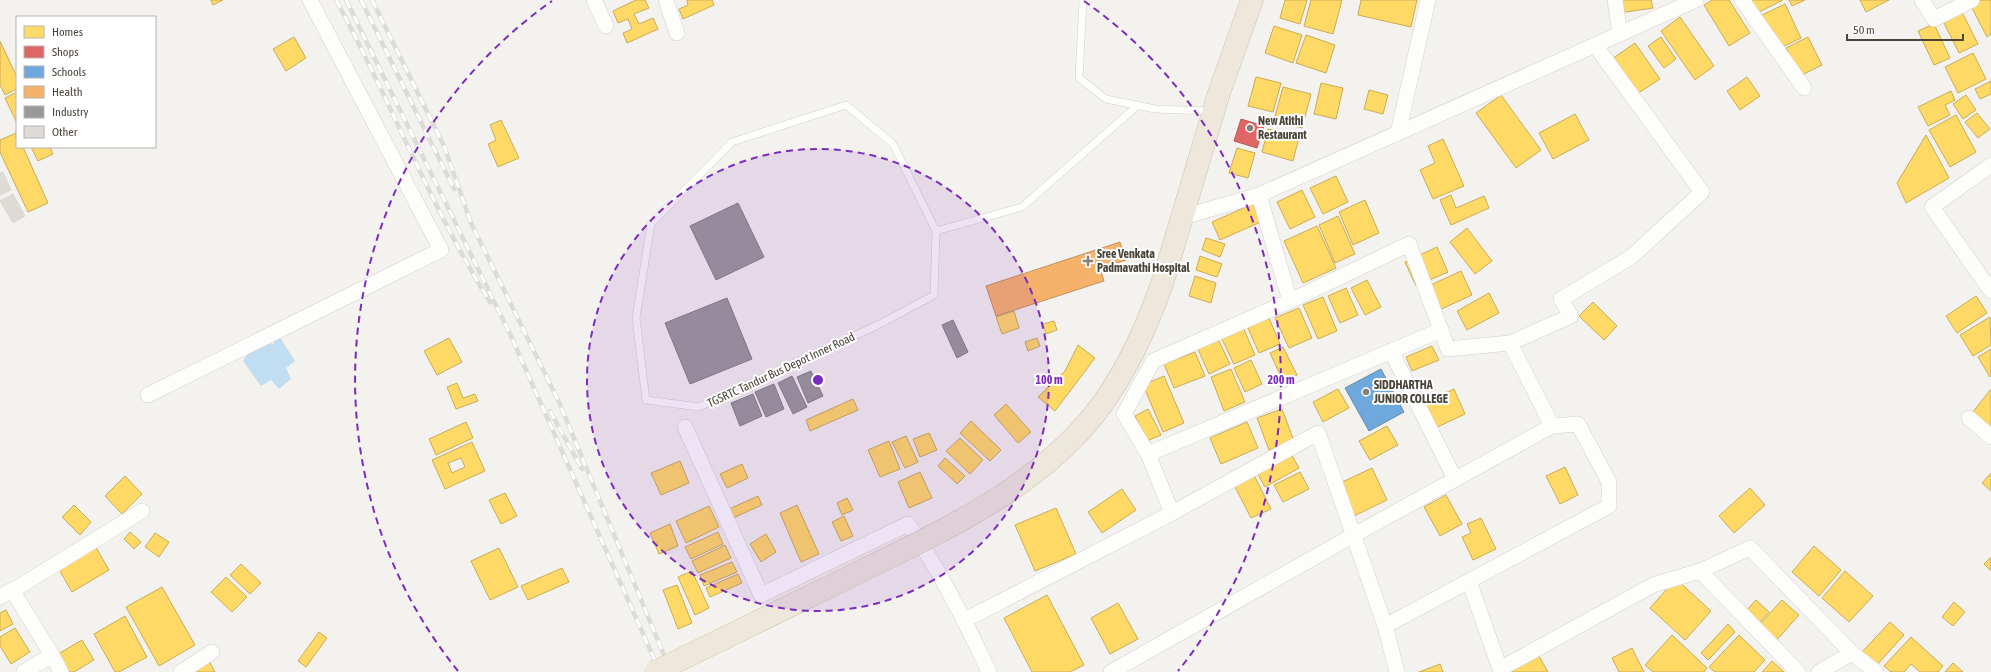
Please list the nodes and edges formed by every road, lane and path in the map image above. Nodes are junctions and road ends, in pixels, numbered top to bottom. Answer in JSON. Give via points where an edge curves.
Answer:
{"nodes":[{"id":1,"x":310,"y":0,"type":"edge"},
{"id":2,"x":594,"y":0,"type":"edge"},
{"id":3,"x":666,"y":0,"type":"edge"},
{"id":4,"x":1083,"y":0,"type":"edge"},
{"id":5,"x":1252,"y":0,"type":"edge"},
{"id":6,"x":1428,"y":0,"type":"edge"},
{"id":7,"x":1615,"y":0,"type":"edge"},
{"id":8,"x":1696,"y":0,"type":"edge"},
{"id":9,"x":1742,"y":0,"type":"edge"},
{"id":10,"x":1922,"y":0,"type":"edge"},
{"id":11,"x":1972,"y":0,"type":"edge"},
{"id":12,"x":606,"y":26,"type":"dead end"},
{"id":13,"x":677,"y":33,"type":"dead end"},
{"id":14,"x":1620,"y":34,"type":"junction"},
{"id":15,"x":1595,"y":45,"type":"junction"},
{"id":16,"x":1804,"y":88,"type":"dead end"},
{"id":17,"x":1137,"y":106,"type":"junction"},
{"id":18,"x":1214,"y":111,"type":"junction"},
{"id":19,"x":1398,"y":133,"type":"junction"},
{"id":20,"x":1991,"y":165,"type":"edge"},
{"id":21,"x":1259,"y":195,"type":"junction"},
{"id":22,"x":1183,"y":217,"type":"junction"},
{"id":23,"x":936,"y":231,"type":"junction"},
{"id":24,"x":1991,"y":291,"type":"edge"},
{"id":25,"x":1290,"y":301,"type":"junction"},
{"id":26,"x":1441,"y":330,"type":"junction"},
{"id":27,"x":1510,"y":344,"type":"junction"},
{"id":28,"x":1391,"y":351,"type":"junction"},
{"id":29,"x":148,"y":395,"type":"dead end"},
{"id":30,"x":1969,"y":418,"type":"dead end"},
{"id":31,"x":1552,"y":426,"type":"junction"},
{"id":32,"x":685,"y":427,"type":"dead end"},
{"id":33,"x":1991,"y":437,"type":"edge"},
{"id":34,"x":1148,"y":454,"type":"junction"},
{"id":35,"x":1455,"y":479,"type":"junction"},
{"id":36,"x":142,"y":511,"type":"dead end"},
{"id":37,"x":1172,"y":513,"type":"junction"},
{"id":38,"x":1354,"y":535,"type":"junction"},
{"id":39,"x":1700,"y":571,"type":"junction"},
{"id":40,"x":1469,"y":581,"type":"junction"},
{"id":41,"x":6,"y":594,"type":"edge"},
{"id":42,"x":965,"y":620,"type":"junction"},
{"id":43,"x":1385,"y":626,"type":"junction"},
{"id":44,"x":212,"y":652,"type":"dead end"},
{"id":45,"x":1852,"y":652,"type":"junction"},
{"id":46,"x":52,"y":655,"type":"junction"},
{"id":47,"x":1500,"y":671,"type":"edge"},
{"id":48,"x":24,"y":672,"type":"edge"},
{"id":49,"x":61,"y":672,"type":"edge"},
{"id":50,"x":181,"y":672,"type":"edge"},
{"id":51,"x":655,"y":672,"type":"edge"},
{"id":52,"x":989,"y":672,"type":"edge"},
{"id":53,"x":1111,"y":672,"type":"edge"},
{"id":54,"x":1397,"y":672,"type":"edge"},
{"id":55,"x":1798,"y":672,"type":"edge"},
{"id":56,"x":1819,"y":672,"type":"edge"},
{"id":57,"x":1876,"y":672,"type":"edge"}],
"edges":[{"from":1,"to":29,"type":"street","via":[[441,250]]},
{"from":2,"to":12,"type":"street"},
{"from":3,"to":13,"type":"street"},
{"from":4,"to":17,"type":"lane","via":[[1079,78],[1106,99]]},
{"from":5,"to":18,"type":"highway"},
{"from":6,"to":19,"type":"street"},
{"from":7,"to":14,"type":"street"},
{"from":8,"to":14,"type":"street"},
{"from":9,"to":16,"type":"street"},
{"from":10,"to":11,"type":"street","via":[[1934,20]]},
{"from":14,"to":15,"type":"street"},
{"from":15,"to":19,"type":"street"},
{"from":15,"to":27,"type":"street","via":[[1702,192],[1631,257],[1561,300],[1571,316]]},
{"from":17,"to":18,"type":"lane"},
{"from":17,"to":23,"type":"lane","via":[[1022,207]]},
{"from":18,"to":22,"type":"highway"},
{"from":19,"to":21,"type":"street"},
{"from":20,"to":24,"type":"street","via":[[1932,207]]},
{"from":21,"to":22,"type":"street"},
{"from":21,"to":25,"type":"street"},
{"from":22,"to":51,"type":"highway","bridge":true,"via":[[1151,316],[1124,371],[1102,404],[1047,462],[1018,485],[887,558]]},
{"from":23,"to":23,"type":"lane","name":"TGSRTC Tandur Bus Depot Inner Road","via":[[893,144],[846,105],[732,142],[651,224],[636,318],[646,400],[699,407],[878,325],[934,295]]},
{"from":25,"to":26,"type":"street","via":[[1409,244]]},
{"from":25,"to":34,"type":"street","via":[[1153,361],[1124,414]]},
{"from":26,"to":27,"type":"street","via":[[1448,349]]},
{"from":26,"to":28,"type":"street"},
{"from":27,"to":31,"type":"street"},
{"from":28,"to":34,"type":"street"},
{"from":28,"to":35,"type":"street"},
{"from":30,"to":33,"type":"street"},
{"from":31,"to":35,"type":"street"},
{"from":31,"to":40,"type":"street","via":[[1578,424],[1610,482],[1609,506]]},
{"from":32,"to":42,"type":"street","via":[[761,595],[908,524],[931,558]]},
{"from":34,"to":37,"type":"street"},
{"from":35,"to":38,"type":"street"},
{"from":36,"to":41,"type":"street"},
{"from":37,"to":38,"type":"street","via":[[1318,433]]},
{"from":37,"to":42,"type":"street"},
{"from":38,"to":43,"type":"street"},
{"from":38,"to":53,"type":"street"},
{"from":39,"to":45,"type":"street","via":[[1750,548]]},
{"from":39,"to":47,"type":"street","via":[[1652,585]]},
{"from":39,"to":55,"type":"street"},
{"from":40,"to":43,"type":"street"},
{"from":40,"to":47,"type":"street"},
{"from":41,"to":46,"type":"street"},
{"from":42,"to":52,"type":"street"},
{"from":43,"to":54,"type":"street"},
{"from":44,"to":50,"type":"street"},
{"from":45,"to":56,"type":"street"},
{"from":45,"to":57,"type":"street"},
{"from":46,"to":48,"type":"street"},
{"from":46,"to":49,"type":"street"}]}
